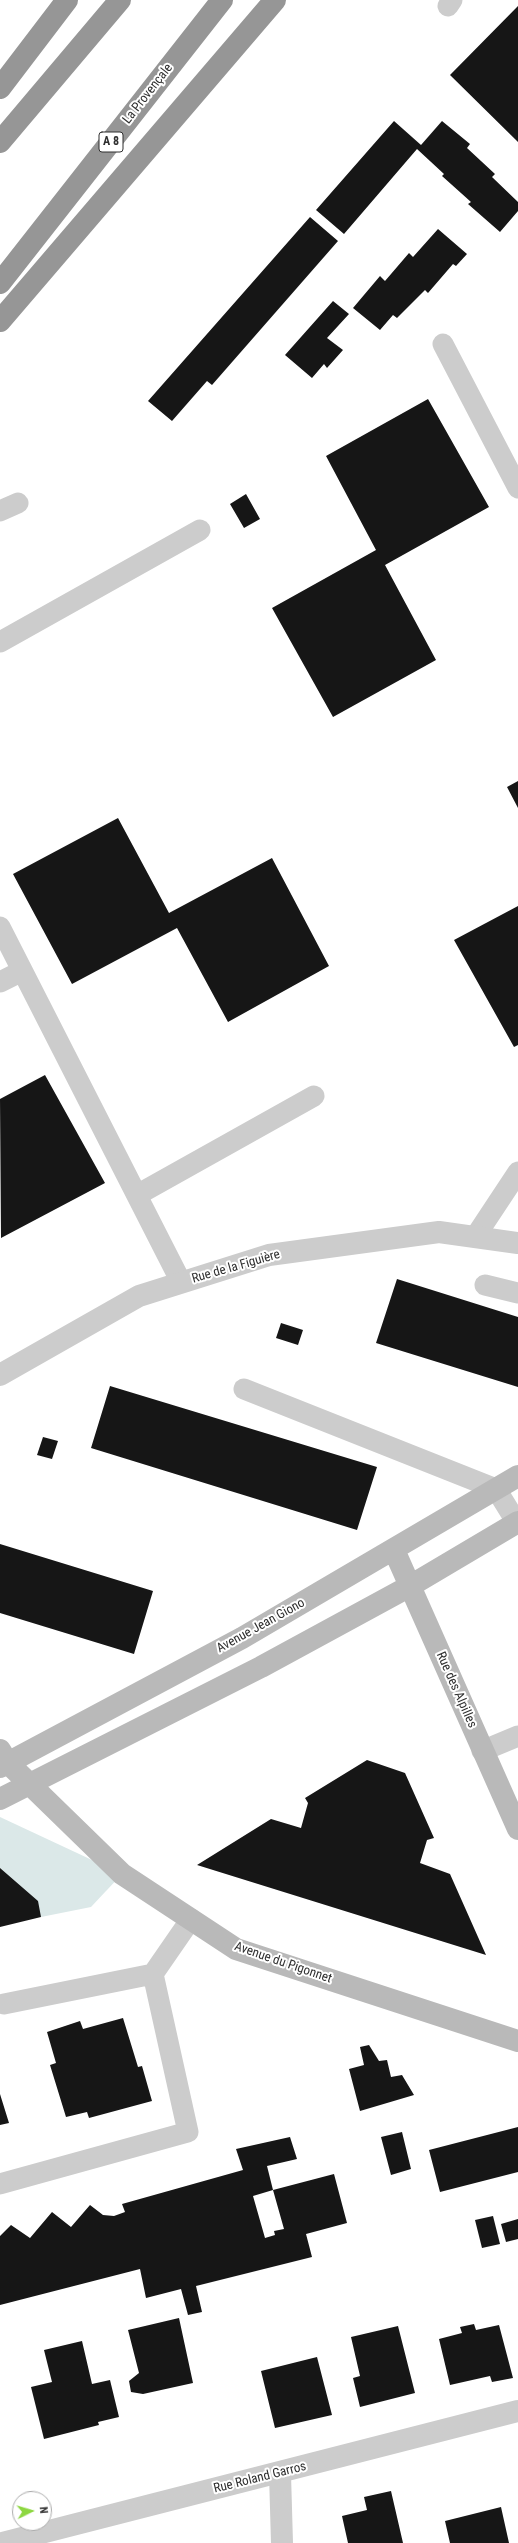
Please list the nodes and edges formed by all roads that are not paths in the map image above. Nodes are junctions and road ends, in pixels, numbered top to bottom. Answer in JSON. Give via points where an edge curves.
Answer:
{"nodes":[{"id":1,"x":67,"y":0,"type":"edge"},
{"id":2,"x":120,"y":0,"type":"edge"},
{"id":3,"x":222,"y":0,"type":"edge"},
{"id":4,"x":275,"y":0,"type":"edge"},
{"id":5,"x":0,"y":88,"type":"edge"},
{"id":6,"x":0,"y":142,"type":"edge"},
{"id":7,"x":0,"y":283,"type":"edge"},
{"id":8,"x":0,"y":321,"type":"edge"},
{"id":9,"x":443,"y":344,"type":"dead end"},
{"id":10,"x":518,"y":488,"type":"edge"},
{"id":11,"x":200,"y":530,"type":"dead end"},
{"id":12,"x":0,"y":642,"type":"edge"},
{"id":13,"x":0,"y":927,"type":"edge"},
{"id":14,"x":22,"y":970,"type":"junction"},
{"id":15,"x":0,"y":982,"type":"edge"},
{"id":16,"x":314,"y":1096,"type":"dead end"},
{"id":17,"x":518,"y":1172,"type":"edge"},
{"id":18,"x":136,"y":1195,"type":"junction"},
{"id":19,"x":475,"y":1237,"type":"junction"},
{"id":20,"x":518,"y":1243,"type":"edge"},
{"id":21,"x":181,"y":1282,"type":"junction"},
{"id":22,"x":485,"y":1285,"type":"dead end"},
{"id":23,"x":518,"y":1294,"type":"edge"},
{"id":24,"x":0,"y":1375,"type":"edge"},
{"id":25,"x":244,"y":1389,"type":"dead end"},
{"id":26,"x":518,"y":1476,"type":"edge"},
{"id":27,"x":496,"y":1489,"type":"junction"},
{"id":28,"x":517,"y":1522,"type":"edge"},
{"id":29,"x":394,"y":1550,"type":"junction"},
{"id":30,"x":410,"y":1586,"type":"junction"},
{"id":31,"x":518,"y":1736,"type":"edge"},
{"id":32,"x":482,"y":1751,"type":"junction"},
{"id":33,"x":3,"y":1760,"type":"edge"},
{"id":34,"x":28,"y":1784,"type":"junction"},
{"id":35,"x":0,"y":1786,"type":"edge"},
{"id":36,"x":0,"y":1799,"type":"edge"},
{"id":37,"x":518,"y":1829,"type":"edge"},
{"id":38,"x":191,"y":1919,"type":"junction"},
{"id":39,"x":153,"y":1974,"type":"junction"},
{"id":40,"x":4,"y":2004,"type":"dead end"},
{"id":41,"x":518,"y":2041,"type":"edge"},
{"id":42,"x":0,"y":2184,"type":"edge"},
{"id":43,"x":518,"y":2411,"type":"edge"},
{"id":44,"x":280,"y":2474,"type":"junction"},
{"id":45,"x":2,"y":2543,"type":"edge"},
{"id":46,"x":282,"y":2543,"type":"edge"}],
"edges":[{"from":1,"to":5,"type":"highway"},
{"from":2,"to":6,"type":"highway"},
{"from":3,"to":7,"type":"highway","name":"La Provençale","number":"A 8"},
{"from":4,"to":8,"type":"highway"},
{"from":9,"to":10,"type":"lane"},
{"from":11,"to":12,"type":"lane"},
{"from":13,"to":14,"type":"lane"},
{"from":14,"to":15,"type":"lane"},
{"from":14,"to":18,"type":"lane"},
{"from":16,"to":18,"type":"lane"},
{"from":17,"to":19,"type":"lane"},
{"from":18,"to":21,"type":"lane"},
{"from":19,"to":20,"type":"street","name":"Rue de la Figuière"},
{"from":19,"to":21,"type":"street","name":"Rue de la Figuière","via":[[440,1232],[269,1255]]},
{"from":21,"to":24,"type":"street","name":"Rue de la Figuière","via":[[139,1296]]},
{"from":22,"to":23,"type":"lane"},
{"from":25,"to":27,"type":"lane"},
{"from":26,"to":27,"type":"main road","name":"Avenue Jean Giono"},
{"from":27,"to":28,"type":"lane"},
{"from":27,"to":29,"type":"main road","name":"Avenue Jean Giono"},
{"from":28,"to":30,"type":"main road"},
{"from":29,"to":30,"type":"main road","name":"Rue des Alpilles"},
{"from":29,"to":33,"type":"main road","name":"Avenue Jean Giono","via":[[242,1638]]},
{"from":30,"to":32,"type":"main road","name":"Rue des Alpilles"},
{"from":30,"to":34,"type":"main road","via":[[261,1667]]},
{"from":31,"to":32,"type":"lane"},
{"from":32,"to":37,"type":"main road","name":"Rue des Alpilles"},
{"from":33,"to":34,"type":"main road","name":"Avenue du Pigonnet"},
{"from":34,"to":35,"type":"main road"},
{"from":34,"to":36,"type":"main road"},
{"from":34,"to":38,"type":"main road","name":"Avenue du Pigonnet","via":[[122,1874]]},
{"from":38,"to":39,"type":"lane"},
{"from":38,"to":41,"type":"main road","name":"Avenue du Pigonnet","via":[[236,1949]]},
{"from":39,"to":40,"type":"lane"},
{"from":39,"to":42,"type":"lane","via":[[188,2132]]},
{"from":43,"to":44,"type":"street","name":"Rue Roland Garros"},
{"from":44,"to":45,"type":"street","name":"Rue Roland Garros"},
{"from":44,"to":46,"type":"street"}]}
